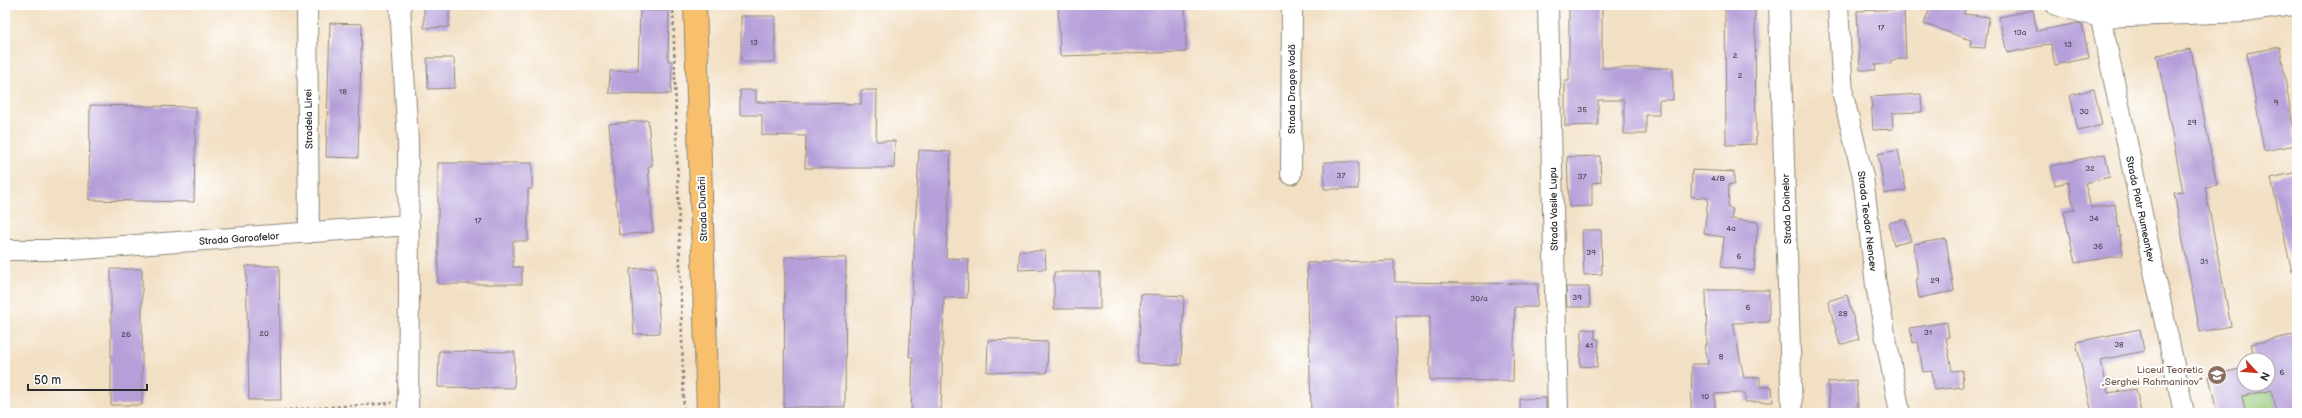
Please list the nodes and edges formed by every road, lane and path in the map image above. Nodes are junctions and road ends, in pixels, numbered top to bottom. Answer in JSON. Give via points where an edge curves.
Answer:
{"nodes":[{"id":1,"x":307,"y":5,"type":"edge"},
{"id":2,"x":400,"y":5,"type":"edge"},
{"id":3,"x":673,"y":5,"type":"edge"},
{"id":4,"x":696,"y":5,"type":"edge"},
{"id":5,"x":1292,"y":5,"type":"edge"},
{"id":6,"x":1548,"y":5,"type":"edge"},
{"id":7,"x":1779,"y":5,"type":"edge"},
{"id":8,"x":1838,"y":5,"type":"edge"},
{"id":9,"x":2056,"y":5,"type":"edge"},
{"id":10,"x":2293,"y":5,"type":"edge"},
{"id":11,"x":2099,"y":11,"type":"edge"},
{"id":12,"x":1290,"y":174,"type":"dead end"},
{"id":13,"x":409,"y":225,"type":"junction"},
{"id":14,"x":309,"y":234,"type":"junction"},
{"id":15,"x":5,"y":250,"type":"edge"},
{"id":16,"x":408,"y":408,"type":"edge"},
{"id":17,"x":241,"y":413,"type":"edge"},
{"id":18,"x":684,"y":413,"type":"edge"},
{"id":19,"x":708,"y":413,"type":"edge"},
{"id":20,"x":1558,"y":413,"type":"edge"},
{"id":21,"x":1792,"y":413,"type":"edge"},
{"id":22,"x":1900,"y":413,"type":"edge"},
{"id":23,"x":2184,"y":413,"type":"edge"}],
"edges":[{"from":1,"to":14,"type":"street","name":"Stradela Lirei"},
{"from":2,"to":13,"type":"street","via":[[408,141]]},
{"from":3,"to":18,"type":"path"},
{"from":4,"to":19,"type":"main road","name":"Strada Dunării"},
{"from":5,"to":12,"type":"street","name":"Strada Dragoș Vodă"},
{"from":6,"to":20,"type":"street","name":"Strada Vasile Lupu"},
{"from":7,"to":21,"type":"street","name":"Strada Doinelor"},
{"from":8,"to":22,"type":"street","name":"Strada Teodor Nencev","via":[[1843,95],[1863,177],[1876,285]]},
{"from":9,"to":11,"type":"street"},
{"from":10,"to":11,"type":"street","via":[[2245,12]]},
{"from":11,"to":23,"type":"street","name":"Strada Piotr Rumeanțev"},
{"from":13,"to":14,"type":"street","name":"Strada Garoafelor"},
{"from":13,"to":16,"type":"street"},
{"from":14,"to":15,"type":"street","name":"Strada Garoafelor","via":[[69,250]]},
{"from":16,"to":17,"type":"path"}]}
